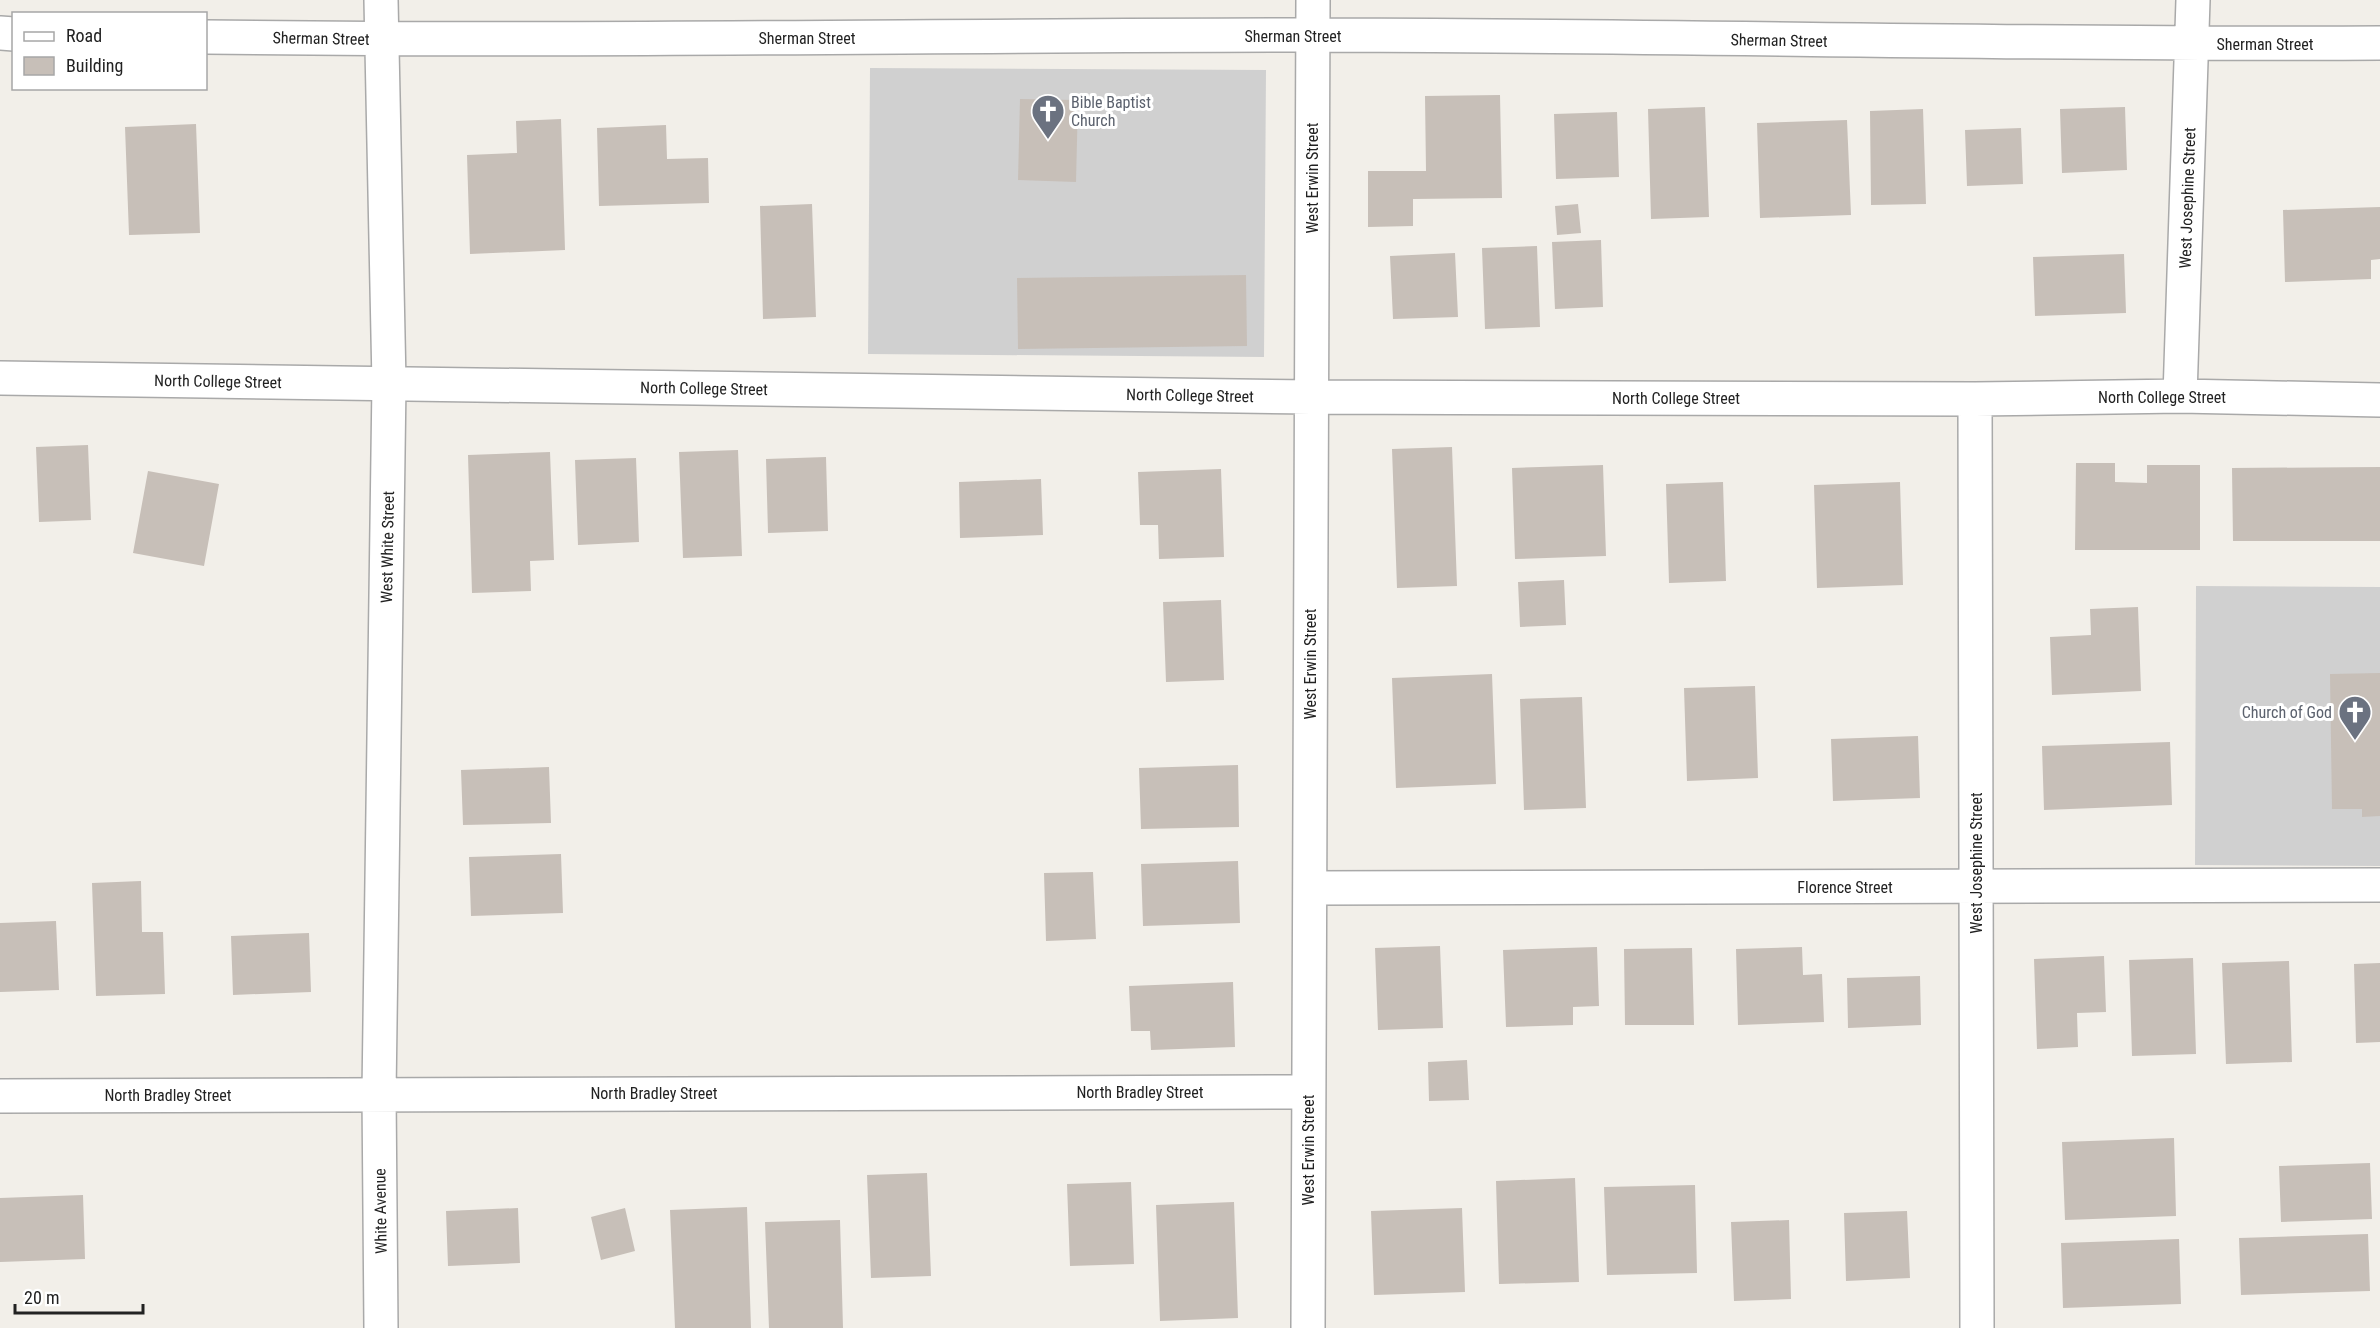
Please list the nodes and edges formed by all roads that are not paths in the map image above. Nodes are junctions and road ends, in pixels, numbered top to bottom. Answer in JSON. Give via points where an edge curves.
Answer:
{"nodes":[{"id":1,"x":381,"y":0,"type":"edge"},
{"id":2,"x":1313,"y":0,"type":"edge"},
{"id":3,"x":2193,"y":0,"type":"edge"},
{"id":4,"x":1313,"y":35,"type":"junction"},
{"id":5,"x":207,"y":37,"type":"edge"},
{"id":6,"x":381,"y":39,"type":"junction"},
{"id":7,"x":2380,"y":43,"type":"edge"},
{"id":8,"x":2192,"y":44,"type":"junction"},
{"id":9,"x":0,"y":378,"type":"edge"},
{"id":10,"x":389,"y":383,"type":"junction"},
{"id":11,"x":2180,"y":396,"type":"junction"},
{"id":12,"x":1311,"y":397,"type":"junction"},
{"id":13,"x":1975,"y":399,"type":"junction"},
{"id":14,"x":2380,"y":400,"type":"edge"},
{"id":15,"x":2380,"y":885,"type":"edge"},
{"id":16,"x":1976,"y":886,"type":"junction"},
{"id":17,"x":1310,"y":888,"type":"junction"},
{"id":18,"x":1308,"y":1092,"type":"junction"},
{"id":19,"x":378,"y":1093,"type":"junction"},
{"id":20,"x":0,"y":1096,"type":"edge"},
{"id":21,"x":381,"y":1328,"type":"edge"},
{"id":22,"x":1308,"y":1328,"type":"edge"},
{"id":23,"x":1977,"y":1328,"type":"edge"}],
"edges":[{"from":1,"to":6,"type":"street","name":"West White Street"},
{"from":2,"to":4,"type":"street","name":"West Erwin Street"},
{"from":3,"to":8,"type":"street","name":"West Josephine Street"},
{"from":4,"to":6,"type":"street","name":"Sherman Street"},
{"from":4,"to":8,"type":"street","name":"Sherman Street"},
{"from":4,"to":12,"type":"street","name":"West Erwin Street"},
{"from":5,"to":6,"type":"street","name":"Sherman Street"},
{"from":6,"to":10,"type":"street","name":"West White Street"},
{"from":7,"to":8,"type":"street","name":"Sherman Street"},
{"from":8,"to":11,"type":"street","name":"West Josephine Street"},
{"from":9,"to":10,"type":"street","name":"North College Street"},
{"from":10,"to":12,"type":"street","name":"North College Street"},
{"from":10,"to":19,"type":"street","name":"West White Street"},
{"from":11,"to":13,"type":"street","name":"North College Street"},
{"from":11,"to":14,"type":"street","name":"North College Street"},
{"from":12,"to":13,"type":"street","name":"North College Street"},
{"from":12,"to":17,"type":"street","name":"West Erwin Street"},
{"from":13,"to":16,"type":"street","name":"West Josephine Street"},
{"from":15,"to":16,"type":"street","name":"Florence Street"},
{"from":16,"to":17,"type":"street","name":"Florence Street"},
{"from":16,"to":23,"type":"street","name":"West Josephine Street"},
{"from":17,"to":18,"type":"street","name":"West Erwin Street"},
{"from":18,"to":19,"type":"street","name":"North Bradley Street"},
{"from":18,"to":22,"type":"street","name":"West Erwin Street"},
{"from":19,"to":20,"type":"street","name":"North Bradley Street"},
{"from":19,"to":21,"type":"street","name":"White Avenue"}]}
